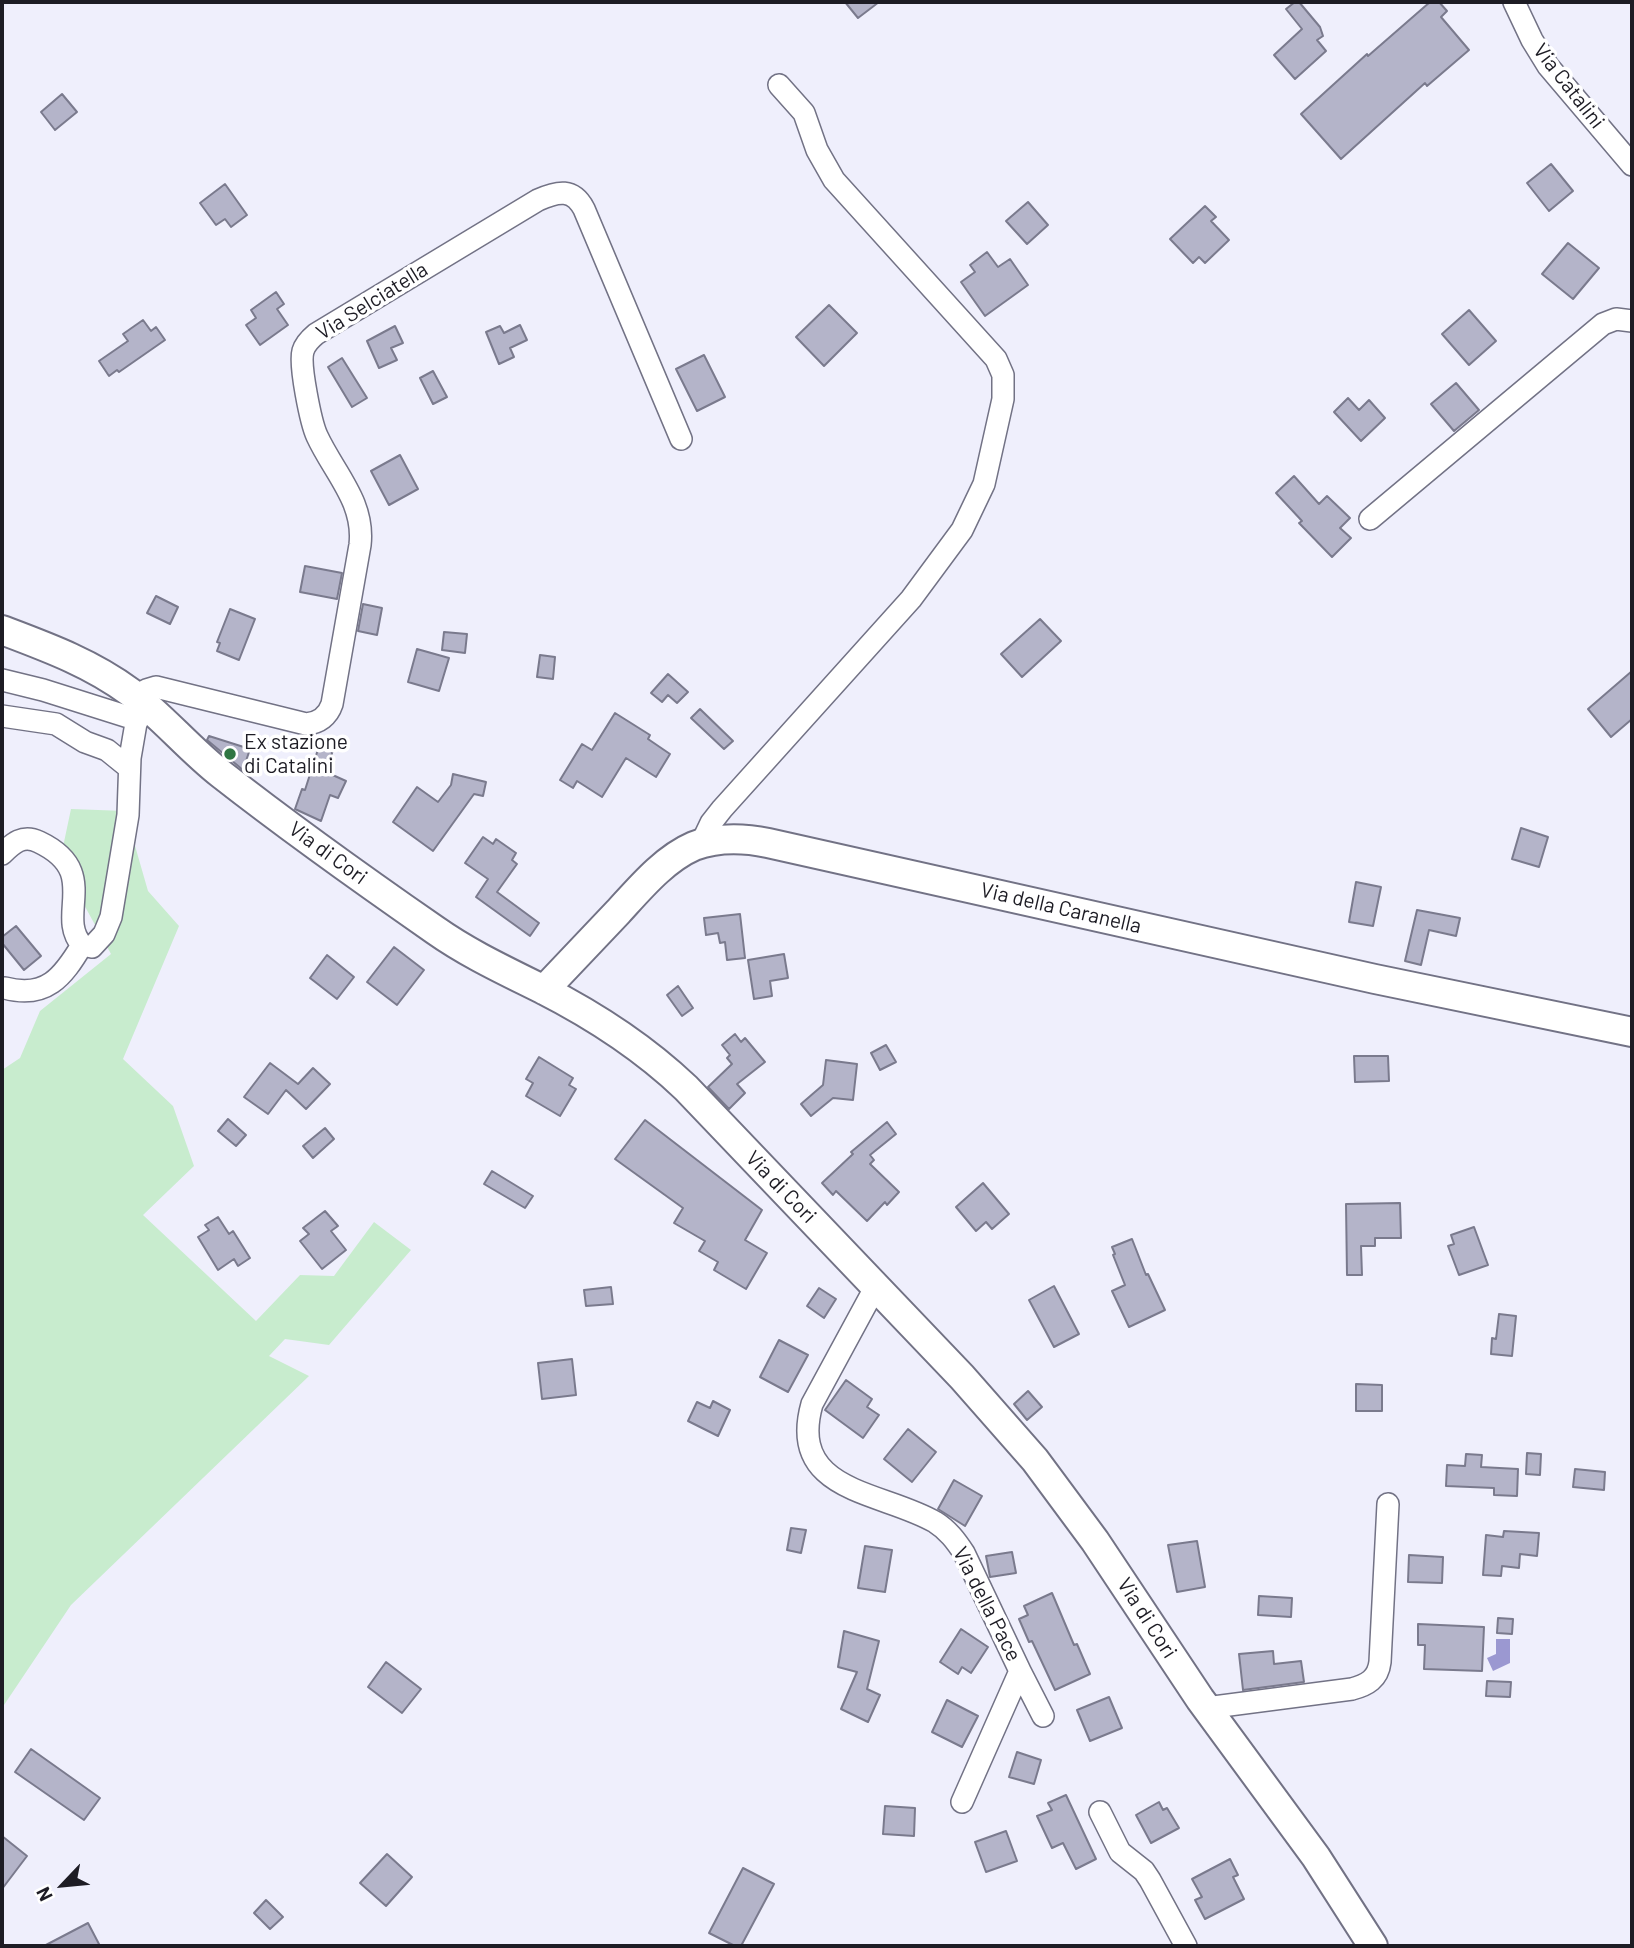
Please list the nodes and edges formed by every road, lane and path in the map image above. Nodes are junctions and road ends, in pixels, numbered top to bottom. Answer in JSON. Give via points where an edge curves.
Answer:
{"nodes":[{"id":1,"x":1514,"y":2,"type":"edge"},
{"id":2,"x":779,"y":85,"type":"dead end"},
{"id":3,"x":1632,"y":165,"type":"edge"},
{"id":4,"x":1632,"y":321,"type":"edge"},
{"id":5,"x":681,"y":439,"type":"dead end"},
{"id":6,"x":1370,"y":519,"type":"dead end"},
{"id":7,"x":2,"y":630,"type":"edge"},
{"id":8,"x":2,"y":680,"type":"edge"},
{"id":9,"x":139,"y":710,"type":"junction"},
{"id":10,"x":2,"y":716,"type":"edge"},
{"id":11,"x":128,"y":767,"type":"junction"},
{"id":12,"x":701,"y":844,"type":"junction"},
{"id":13,"x":2,"y":854,"type":"edge"},
{"id":14,"x":82,"y":945,"type":"junction"},
{"id":15,"x":5,"y":988,"type":"dead end"},
{"id":16,"x":544,"y":990,"type":"junction"},
{"id":17,"x":1632,"y":1032,"type":"edge"},
{"id":18,"x":876,"y":1286,"type":"junction"},
{"id":19,"x":1388,"y":1504,"type":"dead end"},
{"id":20,"x":1020,"y":1671,"type":"junction"},
{"id":21,"x":1206,"y":1708,"type":"junction"},
{"id":22,"x":1043,"y":1716,"type":"dead end"},
{"id":23,"x":962,"y":1801,"type":"dead end"},
{"id":24,"x":1100,"y":1812,"type":"dead end"},
{"id":25,"x":1186,"y":1946,"type":"edge"},
{"id":26,"x":1373,"y":1946,"type":"edge"}],
"edges":[{"from":1,"to":3,"type":"street","name":"Via Catalini","via":[[1548,66]]},
{"from":2,"to":12,"type":"street","via":[[804,113],[834,180],[992,355],[1003,375],[1004,392],[984,484],[954,544],[911,599],[722,809]]},
{"from":4,"to":6,"type":"street","via":[[1616,319],[1603,324]]},
{"from":5,"to":9,"type":"street","name":"Via Selciatella","via":[[582,205],[569,192],[545,197],[316,334],[304,348],[313,425],[354,503],[360,530],[328,712],[320,721],[302,724],[156,687],[146,690]]},
{"from":7,"to":9,"type":"main road","name":"Via di Cori","via":[[86,664]]},
{"from":8,"to":9,"type":"street"},
{"from":9,"to":11,"type":"street"},
{"from":9,"to":16,"type":"main road","name":"Via di Cori","via":[[434,930]]},
{"from":10,"to":11,"type":"street","via":[[55,724],[107,750]]},
{"from":11,"to":14,"type":"street","via":[[128,816],[111,917],[96,944]]},
{"from":12,"to":16,"type":"main road","name":"Via della Caranella","via":[[662,867]]},
{"from":12,"to":17,"type":"main road","name":"Via della Caranella","via":[[734,839],[768,843]]},
{"from":13,"to":14,"type":"street","via":[[14,843],[29,839],[64,860],[74,884],[74,933]]},
{"from":14,"to":15,"type":"street","via":[[65,971],[44,988],[24,992]]},
{"from":16,"to":18,"type":"main road","name":"Via di Cori","via":[[614,1030],[659,1063]]},
{"from":18,"to":20,"type":"street","name":"Via della Pace","via":[[812,1404],[808,1427],[812,1453],[823,1470],[842,1485],[928,1518],[949,1533],[964,1553]]},
{"from":18,"to":21,"type":"main road","name":"Via di Cori","via":[[1041,1468],[1108,1558]]},
{"from":19,"to":21,"type":"street","via":[[1380,1662],[1375,1677],[1352,1689]]},
{"from":20,"to":22,"type":"street"},
{"from":20,"to":23,"type":"street","name":"Via della Pace"},
{"from":21,"to":26,"type":"main road","name":"Via di Cori","via":[[1316,1857]]},
{"from":24,"to":25,"type":"street","via":[[1120,1852],[1150,1880]]}]}
